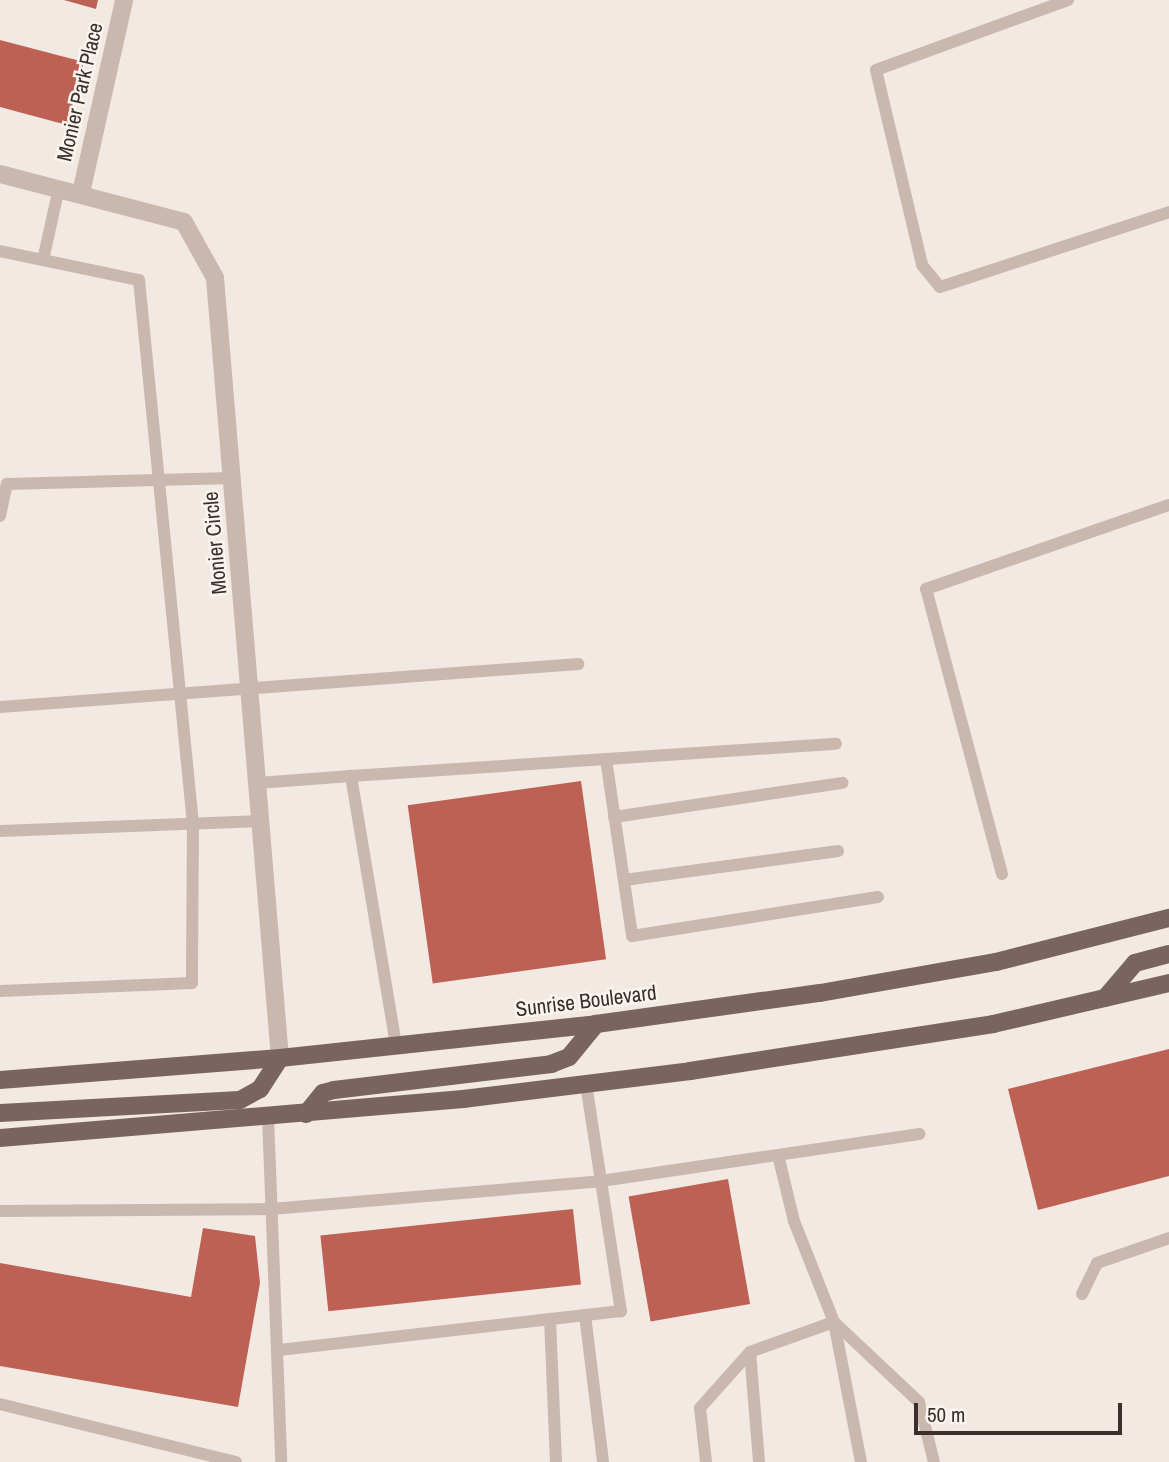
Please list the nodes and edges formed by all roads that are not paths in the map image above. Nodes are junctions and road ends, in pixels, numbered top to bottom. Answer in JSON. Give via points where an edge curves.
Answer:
{"nodes":[{"id":1,"x":124,"y":0,"type":"edge"},
{"id":2,"x":1068,"y":0,"type":"edge"},
{"id":3,"x":0,"y":174,"type":"edge"},
{"id":4,"x":59,"y":188,"type":"junction"},
{"id":5,"x":80,"y":193,"type":"junction"},
{"id":6,"x":1169,"y":212,"type":"edge"},
{"id":7,"x":0,"y":251,"type":"edge"},
{"id":8,"x":43,"y":260,"type":"junction"},
{"id":9,"x":232,"y":478,"type":"junction"},
{"id":10,"x":158,"y":480,"type":"junction"},
{"id":11,"x":4,"y":483,"type":"edge"},
{"id":12,"x":1169,"y":505,"type":"edge"},
{"id":13,"x":0,"y":516,"type":"edge"},
{"id":14,"x":578,"y":664,"type":"dead end"},
{"id":15,"x":250,"y":685,"type":"junction"},
{"id":16,"x":182,"y":691,"type":"junction"},
{"id":17,"x":0,"y":707,"type":"edge"},
{"id":18,"x":836,"y":744,"type":"dead end"},
{"id":19,"x":606,"y":759,"type":"junction"},
{"id":20,"x":351,"y":776,"type":"junction"},
{"id":21,"x":258,"y":783,"type":"junction"},
{"id":22,"x":842,"y":783,"type":"dead end"},
{"id":23,"x":614,"y":817,"type":"junction"},
{"id":24,"x":261,"y":821,"type":"junction"},
{"id":25,"x":192,"y":824,"type":"junction"},
{"id":26,"x":0,"y":831,"type":"edge"},
{"id":27,"x":838,"y":851,"type":"dead end"},
{"id":28,"x":1002,"y":874,"type":"dead end"},
{"id":29,"x":624,"y":880,"type":"junction"},
{"id":30,"x":878,"y":897,"type":"dead end"},
{"id":31,"x":1169,"y":918,"type":"edge"},
{"id":32,"x":1169,"y":954,"type":"edge"},
{"id":33,"x":1169,"y":983,"type":"edge"},
{"id":34,"x":0,"y":991,"type":"edge"},
{"id":35,"x":1105,"y":998,"type":"junction"},
{"id":36,"x":596,"y":1024,"type":"junction"},
{"id":37,"x":396,"y":1045,"type":"junction"},
{"id":38,"x":281,"y":1058,"type":"junction"},
{"id":39,"x":0,"y":1080,"type":"edge"},
{"id":40,"x":586,"y":1084,"type":"junction"},
{"id":41,"x":0,"y":1113,"type":"edge"},
{"id":42,"x":306,"y":1114,"type":"junction"},
{"id":43,"x":268,"y":1117,"type":"junction"},
{"id":44,"x":920,"y":1135,"type":"dead end"},
{"id":45,"x":0,"y":1138,"type":"edge"},
{"id":46,"x":778,"y":1155,"type":"junction"},
{"id":47,"x":601,"y":1181,"type":"junction"},
{"id":48,"x":271,"y":1209,"type":"junction"},
{"id":49,"x":0,"y":1211,"type":"edge"},
{"id":50,"x":1169,"y":1238,"type":"edge"},
{"id":51,"x":1082,"y":1294,"type":"dead end"},
{"id":52,"x":585,"y":1314,"type":"junction"},
{"id":53,"x":551,"y":1319,"type":"junction"},
{"id":54,"x":834,"y":1322,"type":"junction"},
{"id":55,"x":277,"y":1350,"type":"junction"},
{"id":56,"x":750,"y":1352,"type":"junction"},
{"id":57,"x":0,"y":1404,"type":"edge"},
{"id":58,"x":236,"y":1462,"type":"edge"},
{"id":59,"x":281,"y":1462,"type":"edge"},
{"id":60,"x":556,"y":1462,"type":"edge"},
{"id":61,"x":603,"y":1462,"type":"edge"},
{"id":62,"x":706,"y":1462,"type":"edge"},
{"id":63,"x":759,"y":1462,"type":"edge"},
{"id":64,"x":861,"y":1462,"type":"edge"},
{"id":65,"x":934,"y":1462,"type":"edge"}],
"edges":[{"from":1,"to":5,"type":"street","name":"Monier Park Place"},
{"from":2,"to":6,"type":"lane","via":[[876,70],[922,265],[940,287]]},
{"from":3,"to":4,"type":"street","name":"Monier Circle"},
{"from":4,"to":5,"type":"street","name":"Monier Circle"},
{"from":4,"to":8,"type":"lane"},
{"from":5,"to":9,"type":"street","name":"Monier Circle","via":[[184,222],[215,278]]},
{"from":7,"to":8,"type":"lane"},
{"from":8,"to":10,"type":"lane","via":[[139,280]]},
{"from":9,"to":10,"type":"lane"},
{"from":9,"to":15,"type":"street","name":"Monier Circle"},
{"from":10,"to":11,"type":"lane"},
{"from":10,"to":16,"type":"lane"},
{"from":11,"to":13,"type":"lane"},
{"from":12,"to":28,"type":"lane","via":[[926,589]]},
{"from":14,"to":15,"type":"lane"},
{"from":15,"to":16,"type":"lane"},
{"from":15,"to":21,"type":"street","name":"Monier Circle"},
{"from":16,"to":17,"type":"lane"},
{"from":16,"to":25,"type":"lane"},
{"from":18,"to":19,"type":"lane"},
{"from":19,"to":20,"type":"lane"},
{"from":19,"to":23,"type":"lane"},
{"from":20,"to":21,"type":"lane"},
{"from":20,"to":37,"type":"lane"},
{"from":21,"to":24,"type":"street","name":"Monier Circle"},
{"from":22,"to":23,"type":"lane"},
{"from":23,"to":29,"type":"lane"},
{"from":24,"to":25,"type":"lane"},
{"from":24,"to":38,"type":"street","name":"Monier Circle"},
{"from":25,"to":26,"type":"lane"},
{"from":25,"to":34,"type":"lane","via":[[192,983]]},
{"from":27,"to":29,"type":"lane"},
{"from":29,"to":30,"type":"lane","via":[[632,936]]},
{"from":31,"to":36,"type":"main road","name":"Sunrise Boulevard","via":[[996,962],[820,993]]},
{"from":32,"to":35,"type":"main road","via":[[1135,963]]},
{"from":33,"to":35,"type":"main road"},
{"from":35,"to":40,"type":"main road","via":[[993,1024]]},
{"from":36,"to":37,"type":"main road","name":"Sunrise Boulevard"},
{"from":36,"to":42,"type":"main road","via":[[569,1057],[551,1064],[334,1090],[323,1093]]},
{"from":37,"to":38,"type":"main road","name":"Sunrise Boulevard"},
{"from":38,"to":39,"type":"main road","name":"Sunrise Boulevard"},
{"from":38,"to":41,"type":"main road","via":[[260,1090],[240,1100]]},
{"from":40,"to":42,"type":"main road"},
{"from":40,"to":47,"type":"lane"},
{"from":42,"to":43,"type":"main road"},
{"from":43,"to":45,"type":"main road"},
{"from":43,"to":48,"type":"lane"},
{"from":44,"to":46,"type":"lane"},
{"from":46,"to":47,"type":"lane"},
{"from":46,"to":54,"type":"lane","via":[[794,1220]]},
{"from":47,"to":48,"type":"lane"},
{"from":47,"to":52,"type":"lane","via":[[621,1311]]},
{"from":48,"to":49,"type":"lane"},
{"from":48,"to":55,"type":"lane"},
{"from":50,"to":51,"type":"lane","via":[[1097,1264]]},
{"from":52,"to":53,"type":"lane"},
{"from":52,"to":61,"type":"lane"},
{"from":53,"to":55,"type":"lane"},
{"from":53,"to":60,"type":"lane"},
{"from":54,"to":56,"type":"lane"},
{"from":54,"to":64,"type":"lane"},
{"from":54,"to":65,"type":"lane","via":[[919,1402]]},
{"from":55,"to":59,"type":"lane"},
{"from":56,"to":62,"type":"lane","via":[[700,1408]]},
{"from":56,"to":63,"type":"lane"},
{"from":57,"to":58,"type":"lane"}]}
